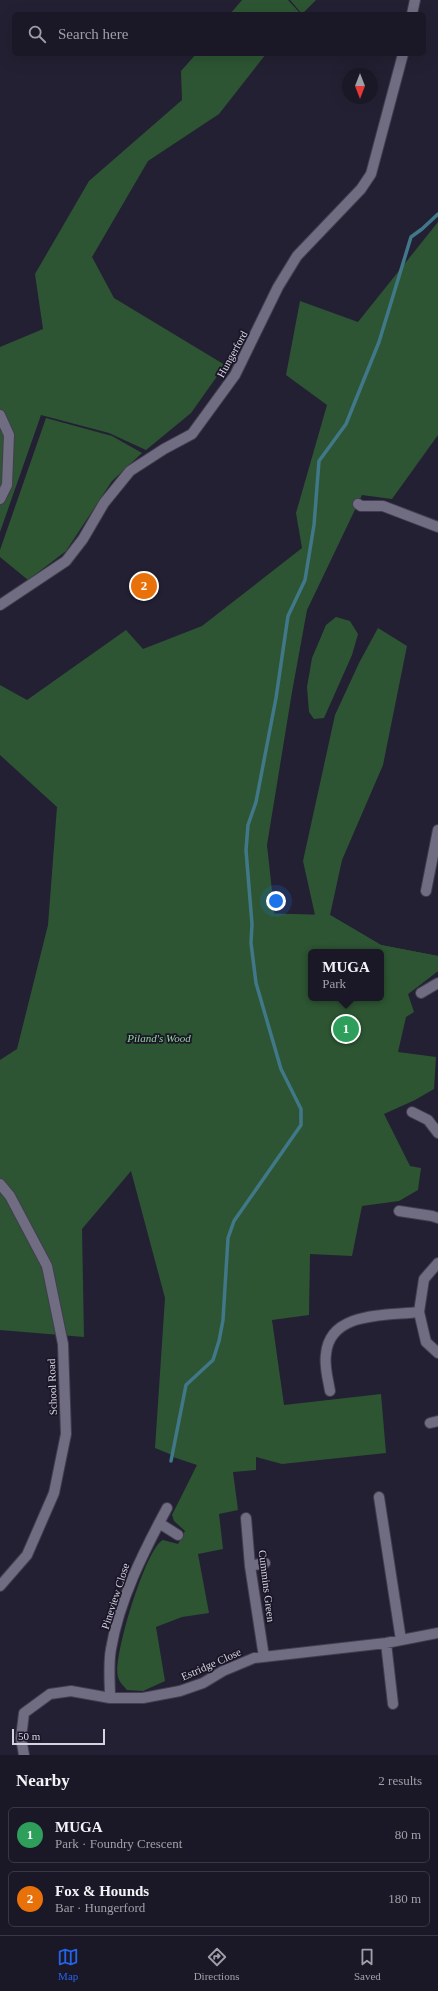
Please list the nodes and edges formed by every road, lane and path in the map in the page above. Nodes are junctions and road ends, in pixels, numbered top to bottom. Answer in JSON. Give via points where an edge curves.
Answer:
{"nodes":[{"id":1,"x":415,"y":0,"type":"edge"},
{"id":2,"x":412,"y":12,"type":"edge"},
{"id":3,"x":403,"y":56,"type":"edge"},
{"id":4,"x":0,"y":415,"type":"edge"},
{"id":5,"x":0,"y":500,"type":"edge"},
{"id":6,"x":358,"y":504,"type":"dead end"},
{"id":7,"x":438,"y":527,"type":"edge"},
{"id":8,"x":0,"y":605,"type":"edge"},
{"id":9,"x":438,"y":830,"type":"edge"},
{"id":10,"x":426,"y":891,"type":"dead end"},
{"id":11,"x":438,"y":983,"type":"edge"},
{"id":12,"x":421,"y":994,"type":"dead end"},
{"id":13,"x":412,"y":1112,"type":"dead end"},
{"id":14,"x":438,"y":1133,"type":"edge"},
{"id":15,"x":0,"y":1184,"type":"edge"},
{"id":16,"x":399,"y":1211,"type":"dead end"},
{"id":17,"x":438,"y":1218,"type":"edge"},
{"id":18,"x":438,"y":1263,"type":"edge"},
{"id":19,"x":419,"y":1312,"type":"junction"},
{"id":20,"x":438,"y":1353,"type":"edge"},
{"id":21,"x":330,"y":1391,"type":"dead end"},
{"id":22,"x":379,"y":1497,"type":"dead end"},
{"id":23,"x":167,"y":1508,"type":"dead end"},
{"id":24,"x":246,"y":1518,"type":"dead end"},
{"id":25,"x":158,"y":1523,"type":"junction"},
{"id":26,"x":178,"y":1535,"type":"dead end"},
{"id":27,"x":265,"y":1563,"type":"dead end"},
{"id":28,"x":250,"y":1566,"type":"junction"},
{"id":29,"x":0,"y":1586,"type":"edge"},
{"id":30,"x":438,"y":1633,"type":"edge"},
{"id":31,"x":401,"y":1640,"type":"junction"},
{"id":32,"x":386,"y":1643,"type":"junction"},
{"id":33,"x":264,"y":1657,"type":"junction"},
{"id":34,"x":110,"y":1698,"type":"junction"},
{"id":35,"x":393,"y":1704,"type":"dead end"},
{"id":36,"x":24,"y":1755,"type":"edge"}],
"edges":[{"from":1,"to":2,"type":"street"},
{"from":3,"to":8,"type":"street","name":"Hungerford","via":[[371,174],[362,189],[297,256],[278,288],[235,375],[192,434],[164,448],[130,472],[104,503],[66,561]]},
{"from":4,"to":5,"type":"street","via":[[9,435],[9,462],[7,485]]},
{"from":6,"to":7,"type":"street","via":[[383,506]]},
{"from":9,"to":10,"type":"street"},
{"from":11,"to":12,"type":"street"},
{"from":13,"to":14,"type":"street","via":[[428,1120]]},
{"from":15,"to":29,"type":"street","name":"School Road","via":[[10,1196],[48,1266],[63,1344],[66,1434],[54,1493],[27,1555]]},
{"from":16,"to":17,"type":"street"},
{"from":18,"to":19,"type":"street","via":[[424,1279]]},
{"from":19,"to":20,"type":"street","via":[[426,1342]]},
{"from":19,"to":21,"type":"street","via":[[353,1320],[342,1324],[328,1341],[325,1356]]},
{"from":22,"to":31,"type":"street"},
{"from":23,"to":25,"type":"street","name":"Pineview Close"},
{"from":24,"to":28,"type":"street","name":"Cummins Green"},
{"from":25,"to":26,"type":"street"},
{"from":25,"to":34,"type":"street","name":"Pineview Close","via":[[139,1561],[118,1623],[111,1649]]},
{"from":27,"to":28,"type":"street"},
{"from":28,"to":33,"type":"street","name":"Cummins Green"},
{"from":30,"to":31,"type":"street","name":"Estridge Close"},
{"from":31,"to":32,"type":"street","name":"Estridge Close"},
{"from":32,"to":33,"type":"street","name":"Estridge Close"},
{"from":32,"to":35,"type":"street"},
{"from":33,"to":34,"type":"street","name":"Estridge Close","via":[[254,1658],[223,1670],[203,1683],[180,1691],[143,1698]]},
{"from":34,"to":36,"type":"street","name":"Estridge Close","via":[[71,1691],[50,1694],[24,1713],[21,1738]]}]}
